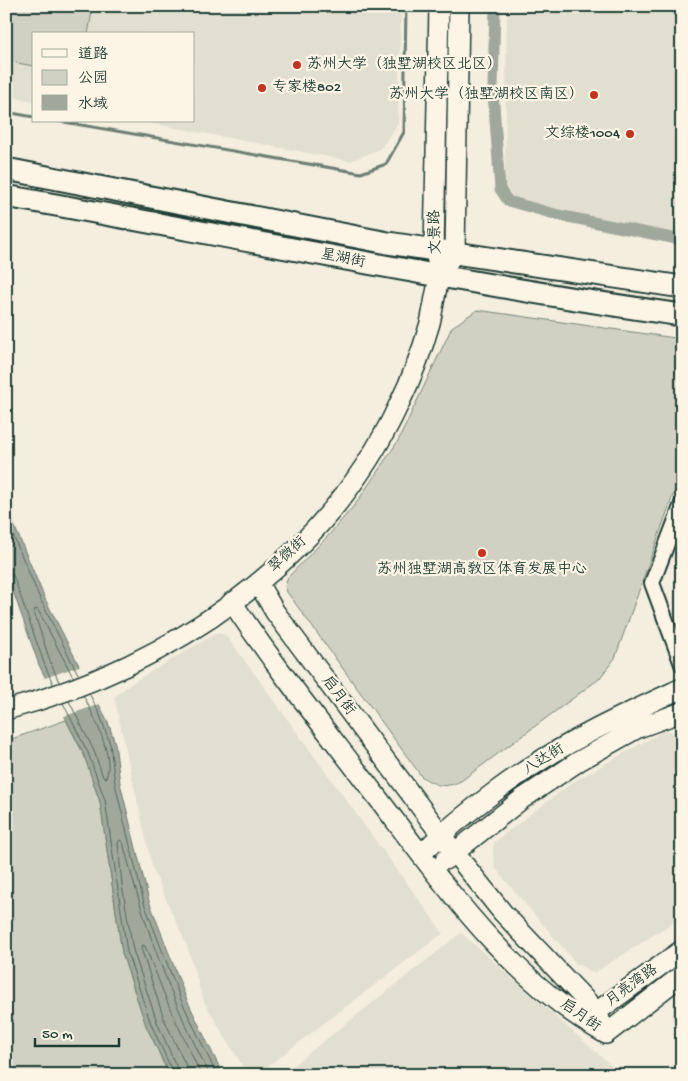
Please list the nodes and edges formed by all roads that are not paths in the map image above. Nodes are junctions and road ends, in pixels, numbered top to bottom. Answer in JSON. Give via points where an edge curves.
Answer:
{"nodes":[{"id":1,"x":439,"y":6,"type":"edge"},
{"id":2,"x":459,"y":6,"type":"edge"},
{"id":3,"x":6,"y":169,"type":"edge"},
{"id":4,"x":6,"y":196,"type":"edge"},
{"id":5,"x":445,"y":251,"type":"junction"},
{"id":6,"x":441,"y":275,"type":"junction"},
{"id":7,"x":682,"y":287,"type":"edge"},
{"id":8,"x":682,"y":315,"type":"edge"},
{"id":9,"x":682,"y":504,"type":"edge"},
{"id":10,"x":258,"y":584,"type":"junction"},
{"id":11,"x":232,"y":602,"type":"junction"},
{"id":12,"x":682,"y":664,"type":"edge"},
{"id":13,"x":682,"y":688,"type":"edge"},
{"id":14,"x":6,"y":710,"type":"edge"},
{"id":15,"x":682,"y":712,"type":"edge"},
{"id":16,"x":440,"y":835,"type":"junction"},
{"id":17,"x":454,"y":852,"type":"junction"},
{"id":18,"x":421,"y":854,"type":"junction"},
{"id":19,"x":432,"y":870,"type":"junction"},
{"id":20,"x":682,"y":950,"type":"edge"},
{"id":21,"x":682,"y":975,"type":"edge"},
{"id":22,"x":590,"y":1017,"type":"junction"},
{"id":23,"x":606,"y":1034,"type":"joint"}],
"edges":[{"from":1,"to":5,"type":"street","name":"文景路"},
{"from":2,"to":5,"type":"street","name":"文景路"},
{"from":3,"to":5,"type":"main road","name":"星湖街"},
{"from":4,"to":6,"type":"main road","name":"星湖街"},
{"from":5,"to":6,"type":"street","name":"文景路"},
{"from":5,"to":7,"type":"main road","name":"星湖街"},
{"from":6,"to":8,"type":"main road","name":"星湖街"},
{"from":6,"to":10,"type":"street","name":"翠微街","via":[[417,363],[377,446],[324,520]]},
{"from":9,"to":12,"type":"street","via":[[652,583]]},
{"from":10,"to":11,"type":"street","name":"翠微街"},
{"from":10,"to":16,"type":"street","name":"启月街","via":[[275,612]]},
{"from":11,"to":14,"type":"street","name":"翠微街","via":[[172,642],[100,678]]},
{"from":11,"to":18,"type":"street","name":"启月街"},
{"from":13,"to":16,"type":"street","name":"八达街","via":[[570,743],[511,781]]},
{"from":15,"to":17,"type":"street","name":"八达街","via":[[638,728],[579,761],[522,799]]},
{"from":16,"to":17,"type":"street","name":"启月街"},
{"from":16,"to":18,"type":"street","name":"八达街"},
{"from":17,"to":19,"type":"street","name":"八达街"},
{"from":17,"to":22,"type":"street","name":"启月街"},
{"from":18,"to":19,"type":"street","name":"启月街"},
{"from":19,"to":22,"type":"street","name":"启月街","via":[[529,977]]},
{"from":20,"to":22,"type":"street","name":"月亮湾路"},
{"from":21,"to":23,"type":"street","name":"月亮湾路"},
{"from":22,"to":23,"type":"street","name":"启月街"}]}
